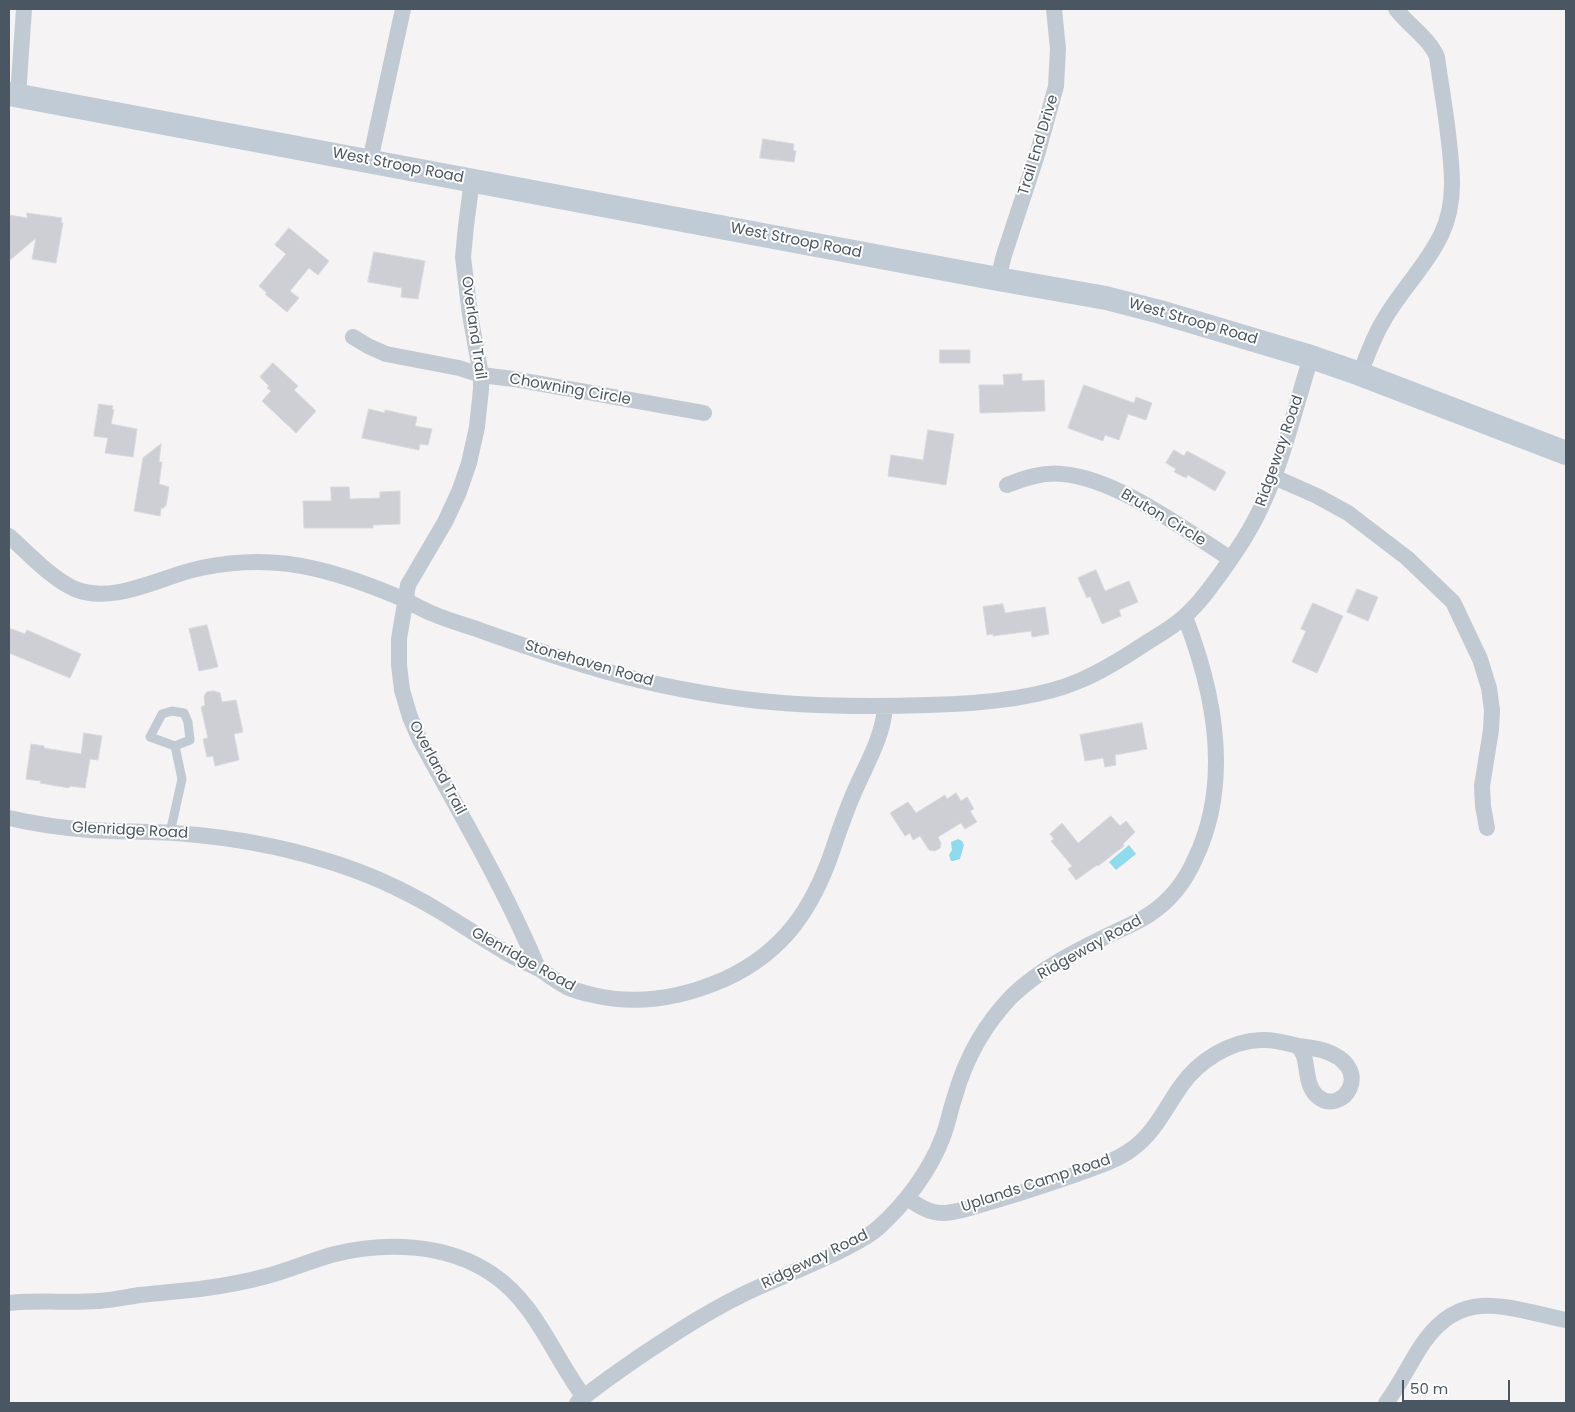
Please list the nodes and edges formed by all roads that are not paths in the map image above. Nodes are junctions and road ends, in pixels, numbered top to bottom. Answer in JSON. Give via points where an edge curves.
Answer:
{"nodes":[{"id":1,"x":24,"y":9,"type":"edge"},
{"id":2,"x":403,"y":9,"type":"edge"},
{"id":3,"x":1054,"y":9,"type":"edge"},
{"id":4,"x":1396,"y":9,"type":"edge"},
{"id":5,"x":14,"y":95,"type":"edge"},
{"id":6,"x":370,"y":161,"type":"junction"},
{"id":7,"x":472,"y":180,"type":"junction"},
{"id":8,"x":998,"y":279,"type":"junction"},
{"id":9,"x":353,"y":336,"type":"dead end"},
{"id":10,"x":1312,"y":357,"type":"junction"},
{"id":11,"x":1360,"y":374,"type":"junction"},
{"id":12,"x":480,"y":375,"type":"junction"},
{"id":13,"x":704,"y":414,"type":"dead end"},
{"id":14,"x":1566,"y":453,"type":"edge"},
{"id":15,"x":1274,"y":477,"type":"junction"},
{"id":16,"x":1007,"y":484,"type":"dead end"},
{"id":17,"x":9,"y":536,"type":"edge"},
{"id":18,"x":1230,"y":559,"type":"junction"},
{"id":19,"x":406,"y":601,"type":"junction"},
{"id":20,"x":1185,"y":617,"type":"junction"},
{"id":21,"x":885,"y":707,"type":"junction"},
{"id":22,"x":175,"y":746,"type":"junction"},
{"id":23,"x":9,"y":818,"type":"edge"},
{"id":24,"x":1487,"y":828,"type":"dead end"},
{"id":25,"x":170,"y":833,"type":"junction"},
{"id":26,"x":538,"y":968,"type":"junction"},
{"id":27,"x":1298,"y":1046,"type":"dead end"},
{"id":28,"x":907,"y":1198,"type":"junction"},
{"id":29,"x":9,"y":1303,"type":"edge"},
{"id":30,"x":1566,"y":1320,"type":"edge"},
{"id":31,"x":580,"y":1400,"type":"edge"},
{"id":32,"x":1386,"y":1403,"type":"edge"}],
"edges":[{"from":1,"to":5,"type":"street"},
{"from":2,"to":6,"type":"street"},
{"from":3,"to":8,"type":"street","name":"Trail End Drive","via":[[1058,49],[1056,86]]},
{"from":4,"to":11,"type":"street","via":[[1434,48],[1438,57],[1452,167],[1452,192],[1443,232],[1385,318]]},
{"from":5,"to":6,"type":"main road","name":"West Stroop Road"},
{"from":6,"to":7,"type":"main road","name":"West Stroop Road"},
{"from":7,"to":8,"type":"main road","name":"West Stroop Road"},
{"from":7,"to":12,"type":"street","name":"Overland Trail","via":[[463,257]]},
{"from":8,"to":10,"type":"main road","name":"West Stroop Road","via":[[1106,298]]},
{"from":9,"to":12,"type":"street","name":"Chowning Circle","via":[[386,354]]},
{"from":10,"to":11,"type":"main road","name":"West Stroop Road"},
{"from":10,"to":15,"type":"street","name":"Ridgeway Road"},
{"from":11,"to":14,"type":"main road","name":"West Stroop Road"},
{"from":12,"to":13,"type":"street","name":"Chowning Circle"},
{"from":12,"to":19,"type":"street","name":"Overland Trail","via":[[478,418],[469,463],[445,522],[408,585]]},
{"from":15,"to":18,"type":"street","name":"Ridgeway Road","via":[[1262,506]]},
{"from":15,"to":24,"type":"street","via":[[1348,513],[1407,558],[1453,602],[1480,658],[1489,688],[1491,730],[1482,786]]},
{"from":16,"to":18,"type":"street","name":"Bruton Circle","via":[[1042,474],[1082,477],[1136,500]]},
{"from":17,"to":19,"type":"street","name":"Stonehaven Road","via":[[63,582],[89,593],[126,591],[199,568],[260,562],[318,569]]},
{"from":18,"to":20,"type":"street","name":"Ridgeway Road"},
{"from":19,"to":21,"type":"street","name":"Stonehaven Road","via":[[515,643],[630,678],[743,699]]},
{"from":19,"to":26,"type":"street","name":"Overland Trail","via":[[399,639],[399,665],[410,717],[504,892]]},
{"from":20,"to":21,"type":"street","name":"Stonehaven Road","via":[[1108,668],[1079,682],[1007,700]]},
{"from":20,"to":28,"type":"street","name":"Ridgeway Road","via":[[1206,680],[1216,761],[1210,818],[1188,876],[1163,906],[1080,949],[1034,978],[989,1022],[962,1072],[944,1136]]},
{"from":21,"to":26,"type":"street","name":"Glenridge Road","via":[[880,734],[854,791],[816,892],[798,921],[758,960],[708,987],[682,995],[633,1001],[608,999],[568,988]]},
{"from":22,"to":22,"type":"lane","via":[[190,740],[184,713],[172,711],[162,714],[150,737]]},
{"from":22,"to":25,"type":"lane","via":[[182,779]]},
{"from":23,"to":25,"type":"street","name":"Glenridge Road","via":[[91,830]]},
{"from":25,"to":26,"type":"street","name":"Glenridge Road","via":[[272,846],[361,872],[438,910],[508,954]]},
{"from":27,"to":28,"type":"street","name":"Uplands Camp Road","via":[[1261,1040],[1212,1056],[1183,1083],[1144,1140],[1109,1162],[962,1210],[934,1212]]},
{"from":28,"to":31,"type":"street","name":"Ridgeway Road","via":[[876,1230],[860,1240],[719,1306]]},
{"from":29,"to":31,"type":"street","via":[[100,1301],[200,1289],[268,1276],[365,1248],[420,1248],[470,1262],[510,1288],[546,1334]]},
{"from":30,"to":32,"type":"street","via":[[1512,1308],[1471,1306],[1457,1311],[1430,1334]]}]}
